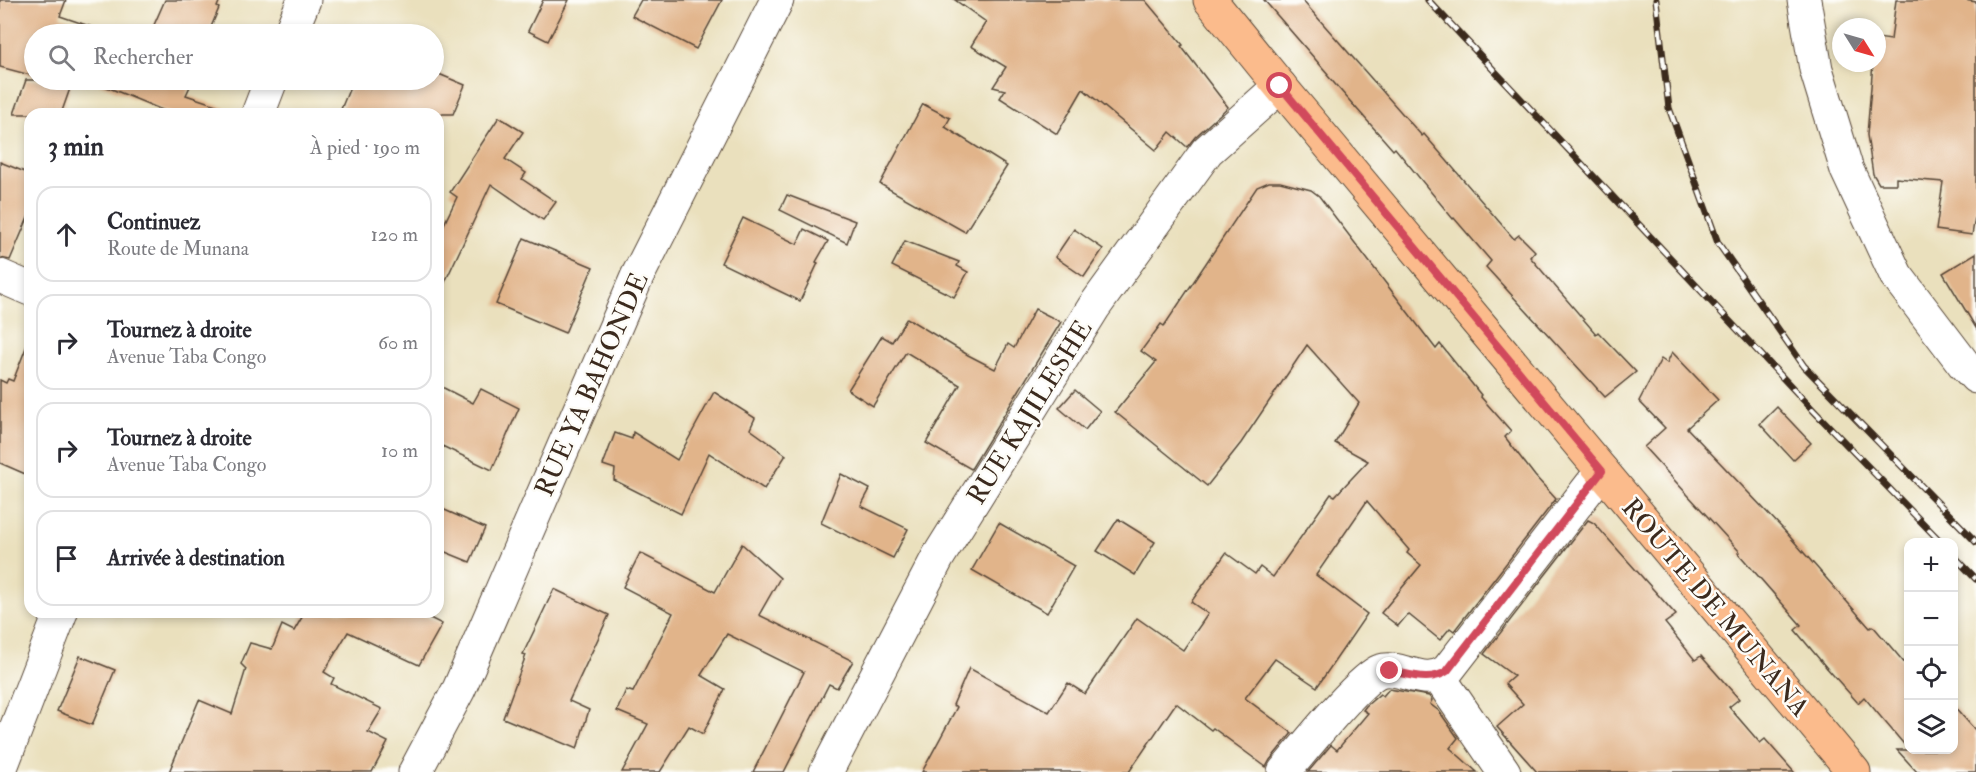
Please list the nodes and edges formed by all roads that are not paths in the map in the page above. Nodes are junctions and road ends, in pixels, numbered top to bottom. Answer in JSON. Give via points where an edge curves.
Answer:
{"nodes":[{"id":1,"x":303,"y":0,"type":"edge"},
{"id":2,"x":777,"y":0,"type":"edge"},
{"id":3,"x":1210,"y":0,"type":"edge"},
{"id":4,"x":1804,"y":0,"type":"edge"},
{"id":5,"x":294,"y":24,"type":"edge"},
{"id":6,"x":1280,"y":86,"type":"junction"},
{"id":7,"x":268,"y":90,"type":"edge"},
{"id":8,"x":260,"y":108,"type":"edge"},
{"id":9,"x":0,"y":276,"type":"edge"},
{"id":10,"x":24,"y":286,"type":"edge"},
{"id":11,"x":1976,"y":377,"type":"edge"},
{"id":12,"x":1602,"y":471,"type":"junction"},
{"id":13,"x":59,"y":618,"type":"edge"},
{"id":14,"x":1439,"y":677,"type":"junction"},
{"id":15,"x":0,"y":770,"type":"edge"},
{"id":16,"x":414,"y":772,"type":"edge"},
{"id":17,"x":826,"y":772,"type":"edge"},
{"id":18,"x":1284,"y":772,"type":"edge"},
{"id":19,"x":1504,"y":772,"type":"edge"},
{"id":20,"x":1854,"y":772,"type":"edge"}],
"edges":[{"from":1,"to":5,"type":"street"},
{"from":2,"to":16,"type":"street","name":"RUE YA BAHONDE","via":[[637,277],[459,689]]},
{"from":3,"to":6,"type":"main road","name":"ROUTE DE MUNANA"},
{"from":4,"to":11,"type":"street","via":[[1816,69],[1847,170],[1896,275]]},
{"from":6,"to":12,"type":"main road","name":"ROUTE DE MUNANA"},
{"from":6,"to":17,"type":"street","name":"RUE KAJILESHE","via":[[1207,151],[1094,307],[938,557]]},
{"from":7,"to":8,"type":"street"},
{"from":9,"to":10,"type":"street"},
{"from":12,"to":14,"type":"street","via":[[1455,663]]},
{"from":12,"to":20,"type":"main road","name":"ROUTE DE MUNANA"},
{"from":13,"to":15,"type":"street"},
{"from":14,"to":18,"type":"street","via":[[1378,671],[1361,684]]},
{"from":14,"to":19,"type":"street"}]}
